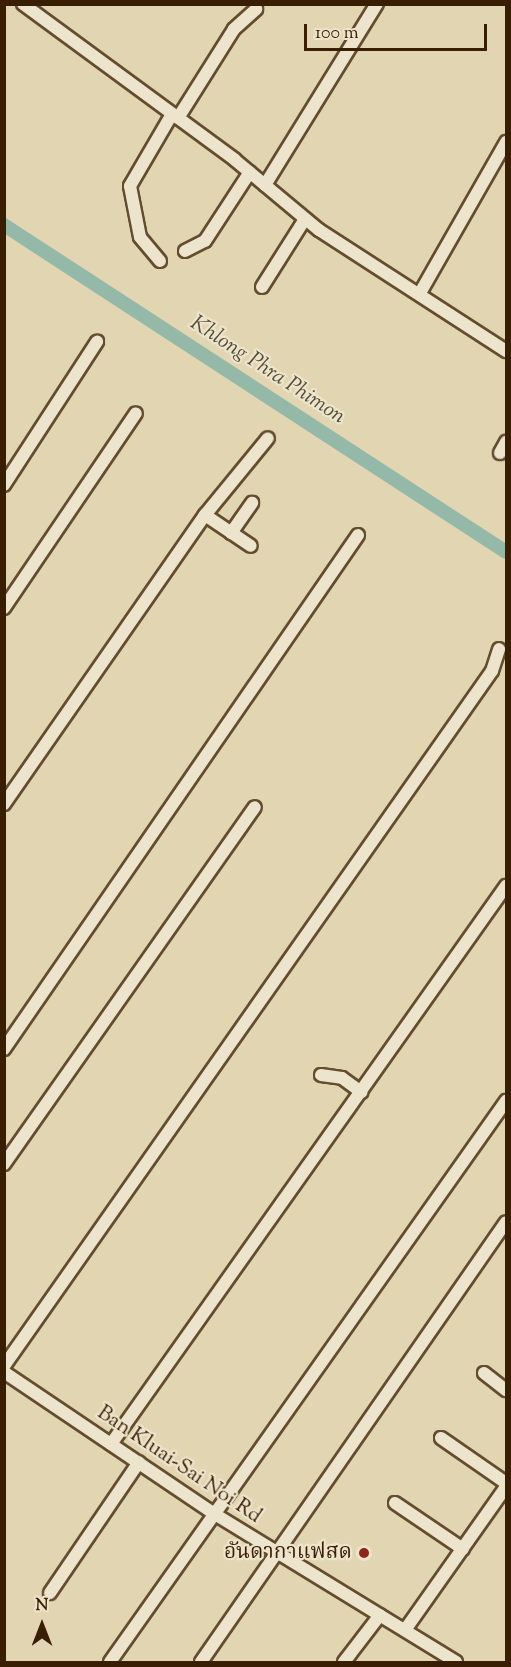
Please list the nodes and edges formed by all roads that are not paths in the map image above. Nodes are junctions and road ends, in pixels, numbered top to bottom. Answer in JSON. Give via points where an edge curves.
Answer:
{"nodes":[{"id":1,"x":23,"y":4,"type":"edge"},
{"id":2,"x":377,"y":4,"type":"edge"},
{"id":3,"x":256,"y":9,"type":"dead end"},
{"id":4,"x":175,"y":116,"type":"junction"},
{"id":5,"x":507,"y":142,"type":"edge"},
{"id":6,"x":250,"y":172,"type":"junction"},
{"id":7,"x":265,"y":185,"type":"junction"},
{"id":8,"x":305,"y":219,"type":"junction"},
{"id":9,"x":185,"y":251,"type":"dead end"},
{"id":10,"x":159,"y":261,"type":"dead end"},
{"id":11,"x":262,"y":287,"type":"dead end"},
{"id":12,"x":420,"y":293,"type":"junction"},
{"id":13,"x":97,"y":342,"type":"dead end"},
{"id":14,"x":507,"y":351,"type":"edge"},
{"id":15,"x":136,"y":413,"type":"dead end"},
{"id":16,"x":268,"y":438,"type":"dead end"},
{"id":17,"x":4,"y":485,"type":"edge"},
{"id":18,"x":252,"y":503,"type":"dead end"},
{"id":19,"x":205,"y":515,"type":"junction"},
{"id":20,"x":231,"y":533,"type":"junction"},
{"id":21,"x":358,"y":535,"type":"dead end"},
{"id":22,"x":251,"y":546,"type":"dead end"},
{"id":23,"x":4,"y":608,"type":"edge"},
{"id":24,"x":499,"y":649,"type":"dead end"},
{"id":25,"x":6,"y":799,"type":"edge"},
{"id":26,"x":255,"y":807,"type":"dead end"},
{"id":27,"x":507,"y":886,"type":"edge"},
{"id":28,"x":4,"y":1049,"type":"edge"},
{"id":29,"x":321,"y":1075,"type":"dead end"},
{"id":30,"x":361,"y":1092,"type":"junction"},
{"id":31,"x":507,"y":1101,"type":"edge"},
{"id":32,"x":4,"y":1164,"type":"edge"},
{"id":33,"x":507,"y":1222,"type":"edge"},
{"id":34,"x":4,"y":1366,"type":"edge"},
{"id":35,"x":4,"y":1372,"type":"edge"},
{"id":36,"x":484,"y":1373,"type":"dead end"},
{"id":37,"x":507,"y":1390,"type":"edge"},
{"id":38,"x":441,"y":1438,"type":"dead end"},
{"id":39,"x":111,"y":1444,"type":"junction"},
{"id":40,"x":139,"y":1462,"type":"junction"},
{"id":41,"x":507,"y":1485,"type":"edge"},
{"id":42,"x":395,"y":1503,"type":"dead end"},
{"id":43,"x":213,"y":1513,"type":"junction"},
{"id":44,"x":463,"y":1549,"type":"junction"},
{"id":45,"x":275,"y":1550,"type":"junction"},
{"id":46,"x":50,"y":1593,"type":"dead end"},
{"id":47,"x":380,"y":1615,"type":"junction"},
{"id":48,"x":405,"y":1630,"type":"junction"},
{"id":49,"x":110,"y":1662,"type":"edge"},
{"id":50,"x":201,"y":1662,"type":"edge"},
{"id":51,"x":344,"y":1662,"type":"edge"},
{"id":52,"x":456,"y":1662,"type":"edge"}],
"edges":[{"from":1,"to":4,"type":"street"},
{"from":2,"to":7,"type":"street"},
{"from":3,"to":4,"type":"street","via":[[234,29]]},
{"from":4,"to":6,"type":"street"},
{"from":4,"to":10,"type":"street","via":[[130,186],[140,237]]},
{"from":5,"to":12,"type":"street"},
{"from":6,"to":7,"type":"street"},
{"from":6,"to":9,"type":"street","via":[[205,241]]},
{"from":7,"to":8,"type":"street"},
{"from":8,"to":11,"type":"street"},
{"from":8,"to":12,"type":"street"},
{"from":12,"to":14,"type":"street"},
{"from":13,"to":17,"type":"street"},
{"from":15,"to":23,"type":"street"},
{"from":16,"to":19,"type":"street"},
{"from":18,"to":20,"type":"street"},
{"from":19,"to":20,"type":"street"},
{"from":19,"to":25,"type":"street"},
{"from":20,"to":22,"type":"street"},
{"from":21,"to":28,"type":"street"},
{"from":24,"to":34,"type":"street","via":[[492,671]]},
{"from":26,"to":32,"type":"street"},
{"from":27,"to":30,"type":"street"},
{"from":29,"to":30,"type":"street","via":[[342,1078]]},
{"from":30,"to":39,"type":"street"},
{"from":31,"to":43,"type":"street"},
{"from":33,"to":45,"type":"street"},
{"from":35,"to":39,"type":"street","name":"Ban Kluai-Sai Noi Rd"},
{"from":36,"to":37,"type":"street"},
{"from":38,"to":41,"type":"street"},
{"from":39,"to":40,"type":"street","name":"Ban Kluai-Sai Noi Rd"},
{"from":40,"to":43,"type":"street","name":"Ban Kluai-Sai Noi Rd"},
{"from":40,"to":46,"type":"street"},
{"from":41,"to":44,"type":"street"},
{"from":42,"to":44,"type":"street"},
{"from":43,"to":45,"type":"street","name":"Ban Kluai-Sai Noi Rd"},
{"from":43,"to":49,"type":"street"},
{"from":44,"to":48,"type":"street"},
{"from":45,"to":47,"type":"street","name":"Ban Kluai-Sai Noi Rd"},
{"from":45,"to":50,"type":"street"},
{"from":47,"to":48,"type":"street","name":"Ban Kluai-Sai Noi Rd"},
{"from":47,"to":51,"type":"street"},
{"from":48,"to":52,"type":"street","name":"Ban Kluai-Sai Noi Rd"}]}
